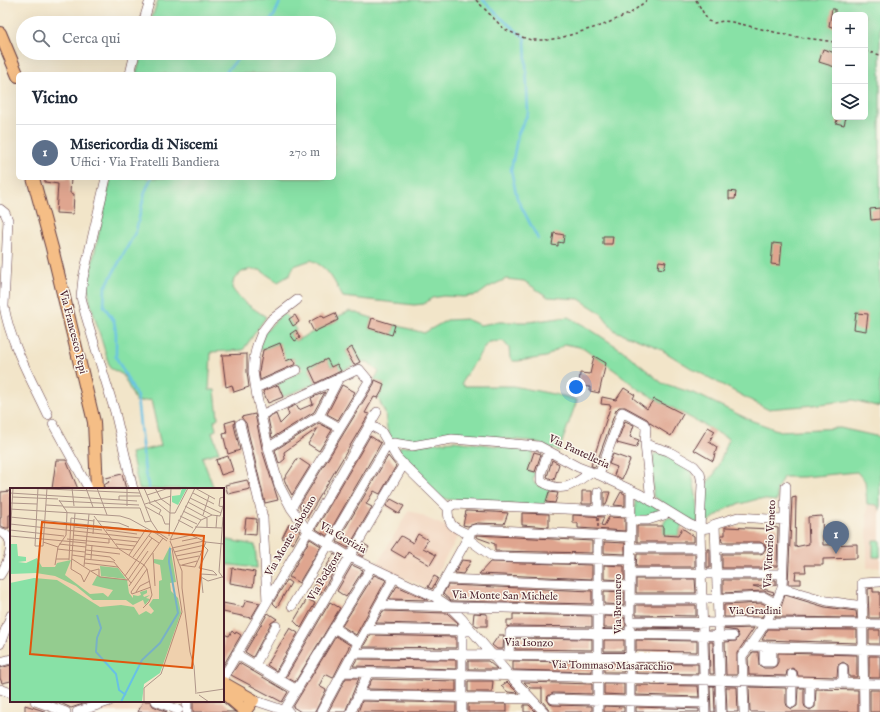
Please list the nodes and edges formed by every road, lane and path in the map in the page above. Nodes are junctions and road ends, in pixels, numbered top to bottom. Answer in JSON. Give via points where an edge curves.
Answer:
{"nodes":[{"id":1,"x":150,"y":0,"type":"edge"},
{"id":2,"x":476,"y":0,"type":"edge"},
{"id":3,"x":647,"y":0,"type":"edge"},
{"id":4,"x":696,"y":0,"type":"edge"},
{"id":5,"x":145,"y":16,"type":"edge"},
{"id":6,"x":0,"y":33,"type":"edge"},
{"id":7,"x":832,"y":42,"type":"edge"},
{"id":8,"x":868,"y":52,"type":"edge"},
{"id":9,"x":880,"y":55,"type":"edge"},
{"id":10,"x":133,"y":60,"type":"edge"},
{"id":11,"x":16,"y":72,"type":"edge"},
{"id":12,"x":130,"y":72,"type":"edge"},
{"id":13,"x":34,"y":180,"type":"edge"},
{"id":14,"x":106,"y":180,"type":"edge"},
{"id":15,"x":0,"y":209,"type":"edge"},
{"id":16,"x":297,"y":300,"type":"dead end"},
{"id":17,"x":297,"y":370,"type":"dead end"},
{"id":18,"x":339,"y":378,"type":"junction"},
{"id":19,"x":256,"y":388,"type":"junction"},
{"id":20,"x":378,"y":412,"type":"dead end"},
{"id":21,"x":48,"y":415,"type":"dead end"},
{"id":22,"x":261,"y":415,"type":"junction"},
{"id":23,"x":319,"y":416,"type":"junction"},
{"id":24,"x":53,"y":424,"type":"dead end"},
{"id":25,"x":240,"y":424,"type":"dead end"},
{"id":26,"x":370,"y":425,"type":"junction"},
{"id":27,"x":340,"y":428,"type":"junction"},
{"id":28,"x":388,"y":444,"type":"junction"},
{"id":29,"x":645,"y":444,"type":"junction"},
{"id":30,"x":268,"y":447,"type":"junction"},
{"id":31,"x":548,"y":451,"type":"junction"},
{"id":32,"x":404,"y":464,"type":"junction"},
{"id":33,"x":595,"y":473,"type":"junction"},
{"id":34,"x":786,"y":486,"type":"dead end"},
{"id":35,"x":88,"y":488,"type":"edge"},
{"id":36,"x":97,"y":488,"type":"edge"},
{"id":37,"x":133,"y":488,"type":"edge"},
{"id":38,"x":598,"y":492,"type":"dead end"},
{"id":39,"x":631,"y":495,"type":"dead end"},
{"id":40,"x":651,"y":501,"type":"junction"},
{"id":41,"x":291,"y":508,"type":"junction"},
{"id":42,"x":448,"y":508,"type":"junction"},
{"id":43,"x":666,"y":510,"type":"junction"},
{"id":44,"x":598,"y":511,"type":"junction"},
{"id":45,"x":631,"y":516,"type":"junction"},
{"id":46,"x":784,"y":520,"type":"junction"},
{"id":47,"x":715,"y":524,"type":"junction"},
{"id":48,"x":700,"y":529,"type":"junction"},
{"id":49,"x":308,"y":531,"type":"junction"},
{"id":50,"x":0,"y":532,"type":"edge"},
{"id":51,"x":598,"y":536,"type":"junction"},
{"id":52,"x":469,"y":537,"type":"junction"},
{"id":53,"x":631,"y":537,"type":"junction"},
{"id":54,"x":10,"y":538,"type":"edge"},
{"id":55,"x":328,"y":544,"type":"junction"},
{"id":56,"x":10,"y":548,"type":"edge"},
{"id":57,"x":631,"y":548,"type":"junction"},
{"id":58,"x":702,"y":548,"type":"junction"},
{"id":59,"x":716,"y":548,"type":"junction"},
{"id":60,"x":760,"y":548,"type":"dead end"},
{"id":61,"x":350,"y":557,"type":"junction"},
{"id":62,"x":598,"y":559,"type":"junction"},
{"id":63,"x":630,"y":560,"type":"junction"},
{"id":64,"x":372,"y":568,"type":"junction"},
{"id":65,"x":630,"y":573,"type":"junction"},
{"id":66,"x":702,"y":574,"type":"junction"},
{"id":67,"x":717,"y":574,"type":"junction"},
{"id":68,"x":782,"y":574,"type":"junction"},
{"id":69,"x":0,"y":575,"type":"edge"},
{"id":70,"x":394,"y":578,"type":"junction"},
{"id":71,"x":445,"y":579,"type":"junction"},
{"id":72,"x":880,"y":582,"type":"edge"},
{"id":73,"x":598,"y":584,"type":"junction"},
{"id":74,"x":630,"y":586,"type":"junction"},
{"id":75,"x":782,"y":588,"type":"junction"},
{"id":76,"x":435,"y":597,"type":"junction"},
{"id":77,"x":630,"y":599,"type":"junction"},
{"id":78,"x":703,"y":599,"type":"junction"},
{"id":79,"x":718,"y":599,"type":"junction"},
{"id":80,"x":267,"y":602,"type":"junction"},
{"id":81,"x":776,"y":604,"type":"junction"},
{"id":82,"x":379,"y":605,"type":"junction"},
{"id":83,"x":292,"y":606,"type":"dead end"},
{"id":84,"x":863,"y":606,"type":"junction"},
{"id":85,"x":450,"y":607,"type":"junction"},
{"id":86,"x":598,"y":610,"type":"junction"},
{"id":87,"x":630,"y":611,"type":"junction"},
{"id":88,"x":10,"y":619,"type":"edge"},
{"id":89,"x":630,"y":621,"type":"junction"},
{"id":90,"x":704,"y":623,"type":"junction"},
{"id":91,"x":719,"y":623,"type":"junction"},
{"id":92,"x":766,"y":623,"type":"junction"},
{"id":93,"x":863,"y":624,"type":"junction"},
{"id":94,"x":880,"y":624,"type":"edge"},
{"id":95,"x":276,"y":626,"type":"dead end"},
{"id":96,"x":334,"y":628,"type":"junction"},
{"id":97,"x":366,"y":628,"type":"junction"},
{"id":98,"x":467,"y":631,"type":"junction"},
{"id":99,"x":598,"y":634,"type":"junction"},
{"id":100,"x":630,"y":634,"type":"junction"},
{"id":101,"x":704,"y":635,"type":"junction"},
{"id":102,"x":719,"y":636,"type":"junction"},
{"id":103,"x":733,"y":636,"type":"dead end"},
{"id":104,"x":5,"y":637,"type":"edge"},
{"id":105,"x":358,"y":643,"type":"junction"},
{"id":106,"x":749,"y":646,"type":"junction"},
{"id":107,"x":863,"y":650,"type":"junction"},
{"id":108,"x":880,"y":650,"type":"edge"},
{"id":109,"x":353,"y":653,"type":"junction"},
{"id":110,"x":236,"y":654,"type":"junction"},
{"id":111,"x":462,"y":654,"type":"junction"},
{"id":112,"x":492,"y":655,"type":"junction"},
{"id":113,"x":509,"y":655,"type":"junction"},
{"id":114,"x":598,"y":656,"type":"junction"},
{"id":115,"x":630,"y":657,"type":"junction"},
{"id":116,"x":704,"y":658,"type":"junction"},
{"id":117,"x":10,"y":659,"type":"edge"},
{"id":118,"x":0,"y":662,"type":"edge"},
{"id":119,"x":254,"y":665,"type":"junction"},
{"id":120,"x":843,"y":668,"type":"dead end"},
{"id":121,"x":343,"y":672,"type":"junction"},
{"id":122,"x":368,"y":673,"type":"junction"},
{"id":123,"x":462,"y":675,"type":"junction"},
{"id":124,"x":510,"y":676,"type":"junction"},
{"id":125,"x":224,"y":678,"type":"edge"},
{"id":126,"x":598,"y":678,"type":"junction"},
{"id":127,"x":630,"y":678,"type":"junction"},
{"id":128,"x":792,"y":678,"type":"junction"},
{"id":129,"x":278,"y":679,"type":"junction"},
{"id":130,"x":705,"y":680,"type":"junction"},
{"id":131,"x":721,"y":680,"type":"junction"},
{"id":132,"x":743,"y":682,"type":"junction"},
{"id":133,"x":810,"y":683,"type":"junction"},
{"id":134,"x":10,"y":684,"type":"edge"},
{"id":135,"x":843,"y":684,"type":"junction"},
{"id":136,"x":864,"y":684,"type":"junction"},
{"id":137,"x":880,"y":684,"type":"edge"},
{"id":138,"x":0,"y":688,"type":"edge"},
{"id":139,"x":297,"y":690,"type":"junction"},
{"id":140,"x":10,"y":693,"type":"edge"},
{"id":141,"x":224,"y":693,"type":"edge"},
{"id":142,"x":359,"y":695,"type":"junction"},
{"id":143,"x":462,"y":697,"type":"junction"},
{"id":144,"x":531,"y":699,"type":"junction"},
{"id":145,"x":553,"y":699,"type":"dead end"},
{"id":146,"x":253,"y":700,"type":"junction"},
{"id":147,"x":598,"y":700,"type":"junction"},
{"id":148,"x":630,"y":701,"type":"junction"},
{"id":149,"x":41,"y":702,"type":"edge"},
{"id":150,"x":107,"y":702,"type":"edge"},
{"id":151,"x":159,"y":702,"type":"edge"},
{"id":152,"x":792,"y":703,"type":"dead end"},
{"id":153,"x":810,"y":704,"type":"dead end"},
{"id":154,"x":705,"y":707,"type":"edge"},
{"id":155,"x":180,"y":709,"type":"edge"},
{"id":156,"x":285,"y":711,"type":"edge"},
{"id":157,"x":66,"y":712,"type":"edge"},
{"id":158,"x":77,"y":712,"type":"edge"},
{"id":159,"x":245,"y":712,"type":"edge"},
{"id":160,"x":272,"y":712,"type":"edge"},
{"id":161,"x":321,"y":712,"type":"edge"},
{"id":162,"x":351,"y":712,"type":"edge"},
{"id":163,"x":462,"y":712,"type":"edge"},
{"id":164,"x":544,"y":712,"type":"edge"},
{"id":165,"x":598,"y":712,"type":"edge"},
{"id":166,"x":630,"y":712,"type":"edge"},
{"id":167,"x":721,"y":712,"type":"edge"},
{"id":168,"x":744,"y":712,"type":"edge"},
{"id":169,"x":864,"y":712,"type":"edge"}],
"edges":[{"from":1,"to":5,"type":"street"},
{"from":2,"to":3,"type":"path","via":[[504,29],[522,38],[546,40],[603,25],[631,13]]},
{"from":4,"to":7,"type":"path","via":[[708,21],[714,23],[723,21],[791,36]]},
{"from":6,"to":11,"type":"main road"},
{"from":8,"to":9,"type":"path"},
{"from":10,"to":12,"type":"street"},
{"from":13,"to":36,"type":"main road","name":"Via Francesco Pepi","via":[[94,422]]},
{"from":14,"to":37,"type":"street","via":[[81,297],[115,412]]},
{"from":15,"to":21,"type":"street","via":[[8,220],[4,306],[6,317]]},
{"from":16,"to":19,"type":"street","name":"Via Gorizia","via":[[271,320],[262,332],[254,358]]},
{"from":17,"to":19,"type":"street"},
{"from":18,"to":22,"type":"street"},
{"from":18,"to":23,"type":"street"},
{"from":18,"to":27,"type":"street","via":[[358,369],[369,381]]},
{"from":19,"to":22,"type":"street","name":"Via Gorizia"},
{"from":20,"to":26,"type":"street","name":"Via Monte Sabotino"},
{"from":22,"to":30,"type":"street","name":"Via Gorizia"},
{"from":23,"to":27,"type":"street"},
{"from":23,"to":30,"type":"street"},
{"from":24,"to":35,"type":"street"},
{"from":25,"to":80,"type":"street","via":[[263,518]]},
{"from":26,"to":28,"type":"street","via":[[381,431]]},
{"from":26,"to":49,"type":"street","name":"Via Monte Sabotino"},
{"from":27,"to":41,"type":"street"},
{"from":28,"to":31,"type":"street","name":"Via Pantelleria","via":[[412,446],[452,439],[539,446]]},
{"from":28,"to":32,"type":"street"},
{"from":28,"to":55,"type":"street"},
{"from":29,"to":33,"type":"street","via":[[644,424],[622,412]]},
{"from":29,"to":40,"type":"street"},
{"from":29,"to":48,"type":"street","via":[[668,451],[694,466],[700,473]]},
{"from":30,"to":41,"type":"street","name":"Via Gorizia","via":[[279,484]]},
{"from":31,"to":33,"type":"street","name":"Via Pantelleria"},
{"from":31,"to":33,"type":"street","via":[[541,481],[548,485],[565,488]]},
{"from":32,"to":42,"type":"street"},
{"from":32,"to":61,"type":"street","name":"Via Podgora"},
{"from":33,"to":40,"type":"street","name":"Via Pantelleria"},
{"from":34,"to":46,"type":"street","name":"Via Vittorio Veneto"},
{"from":38,"to":44,"type":"street"},
{"from":39,"to":45,"type":"street","name":"Via Brennero"},
{"from":40,"to":43,"type":"street","name":"Via Pantelleria"},
{"from":41,"to":49,"type":"street","name":"Via Gorizia"},
{"from":42,"to":44,"type":"street","via":[[454,504]]},
{"from":42,"to":52,"type":"street","via":[[451,525]]},
{"from":43,"to":45,"type":"street","via":[[664,515],[648,520]]},
{"from":43,"to":48,"type":"street","name":"Via Pantelleria"},
{"from":44,"to":45,"type":"street"},
{"from":44,"to":51,"type":"path"},
{"from":45,"to":53,"type":"street","name":"Via Brennero"},
{"from":46,"to":47,"type":"street","via":[[738,517]]},
{"from":46,"to":68,"type":"street","name":"Via Vittorio Veneto"},
{"from":47,"to":48,"type":"street"},
{"from":47,"to":59,"type":"street"},
{"from":48,"to":58,"type":"street"},
{"from":49,"to":55,"type":"street","name":"Via Gorizia"},
{"from":49,"to":80,"type":"street","name":"Via Monte Sabotino"},
{"from":50,"to":54,"type":"street"},
{"from":51,"to":52,"type":"street","via":[[477,529],[472,530]]},
{"from":51,"to":53,"type":"street"},
{"from":51,"to":62,"type":"street"},
{"from":52,"to":62,"type":"street","via":[[493,557]]},
{"from":52,"to":71,"type":"street"},
{"from":53,"to":57,"type":"street","name":"Via Brennero"},
{"from":55,"to":61,"type":"street","name":"Via Gorizia"},
{"from":55,"to":83,"type":"street"},
{"from":56,"to":69,"type":"street","via":[[7,565]]},
{"from":57,"to":58,"type":"street"},
{"from":57,"to":63,"type":"street","name":"Via Brennero"},
{"from":58,"to":66,"type":"street"},
{"from":59,"to":60,"type":"street"},
{"from":59,"to":67,"type":"street"},
{"from":61,"to":64,"type":"street","name":"Via Gorizia"},
{"from":61,"to":129,"type":"street","name":"Via Podgora"},
{"from":62,"to":63,"type":"street"},
{"from":62,"to":73,"type":"street"},
{"from":63,"to":65,"type":"street","name":"Via Brennero"},
{"from":64,"to":70,"type":"street","name":"Via Gorizia"},
{"from":64,"to":96,"type":"street"},
{"from":65,"to":66,"type":"street"},
{"from":65,"to":74,"type":"street","name":"Via Brennero"},
{"from":66,"to":67,"type":"street"},
{"from":66,"to":78,"type":"street"},
{"from":67,"to":68,"type":"street"},
{"from":67,"to":79,"type":"street"},
{"from":68,"to":75,"type":"street","name":"Via Vittorio Veneto"},
{"from":70,"to":76,"type":"street","name":"Via Gorizia"},
{"from":70,"to":82,"type":"street"},
{"from":71,"to":73,"type":"street"},
{"from":71,"to":76,"type":"street"},
{"from":72,"to":84,"type":"street","via":[[862,583]]},
{"from":73,"to":74,"type":"street"},
{"from":73,"to":86,"type":"street"},
{"from":74,"to":77,"type":"street","name":"Via Brennero"},
{"from":75,"to":81,"type":"street","name":"Via Vittorio Veneto"},
{"from":75,"to":84,"type":"street","via":[[827,601]]},
{"from":76,"to":85,"type":"street","name":"Via Gorizia"},
{"from":77,"to":78,"type":"street"},
{"from":77,"to":87,"type":"street","name":"Via Brennero"},
{"from":78,"to":79,"type":"street"},
{"from":78,"to":90,"type":"street"},
{"from":79,"to":81,"type":"street","via":[[764,597]]},
{"from":79,"to":91,"type":"street"},
{"from":80,"to":110,"type":"street","name":"Via Monte Sabotino"},
{"from":81,"to":92,"type":"street","name":"Via Vittorio Veneto"},
{"from":82,"to":85,"type":"street","name":"Via Monte San Michele"},
{"from":82,"to":97,"type":"street"},
{"from":84,"to":93,"type":"street"},
{"from":85,"to":86,"type":"street","name":"Via Monte San Michele"},
{"from":85,"to":98,"type":"street","name":"Via Gorizia","via":[[462,619]]},
{"from":86,"to":87,"type":"street","name":"Via Monte San Michele"},
{"from":86,"to":99,"type":"street"},
{"from":87,"to":89,"type":"street","name":"Via Brennero"},
{"from":88,"to":104,"type":"street"},
{"from":89,"to":90,"type":"street","name":"Via Gradini"},
{"from":89,"to":100,"type":"street","name":"Via Brennero"},
{"from":90,"to":91,"type":"street","name":"Via Gradini"},
{"from":90,"to":101,"type":"street"},
{"from":91,"to":92,"type":"street","name":"Via Gradini"},
{"from":91,"to":102,"type":"street"},
{"from":92,"to":93,"type":"street","name":"Via Gradini"},
{"from":92,"to":106,"type":"street","name":"Via Vittorio Veneto"},
{"from":93,"to":94,"type":"street","name":"Via Gradini"},
{"from":93,"to":107,"type":"street"},
{"from":95,"to":119,"type":"street"},
{"from":96,"to":105,"type":"street"},
{"from":96,"to":139,"type":"street"},
{"from":97,"to":98,"type":"street"},
{"from":97,"to":105,"type":"street"},
{"from":98,"to":111,"type":"street"},
{"from":98,"to":112,"type":"street"},
{"from":99,"to":100,"type":"street"},
{"from":99,"to":113,"type":"street","via":[[510,632]]},
{"from":99,"to":114,"type":"street"},
{"from":100,"to":101,"type":"street"},
{"from":100,"to":115,"type":"street","name":"Via Brennero"},
{"from":101,"to":102,"type":"street"},
{"from":101,"to":116,"type":"street"},
{"from":102,"to":103,"type":"street"},
{"from":102,"to":131,"type":"street"},
{"from":105,"to":109,"type":"street"},
{"from":106,"to":107,"type":"street"},
{"from":106,"to":132,"type":"street","name":"Via Vittorio Veneto","via":[[742,656]]},
{"from":107,"to":108,"type":"street"},
{"from":107,"to":136,"type":"street"},
{"from":109,"to":111,"type":"street","name":"Via Isonzo"},
{"from":109,"to":121,"type":"street"},
{"from":110,"to":119,"type":"street"},
{"from":110,"to":125,"type":"street","name":"Via Monte Sabotino"},
{"from":111,"to":112,"type":"street","name":"Via Isonzo"},
{"from":111,"to":123,"type":"street"},
{"from":112,"to":113,"type":"street","name":"Via Isonzo"},
{"from":112,"to":124,"type":"street"},
{"from":113,"to":114,"type":"street","name":"Via Isonzo"},
{"from":114,"to":115,"type":"street","name":"Via Isonzo"},
{"from":114,"to":126,"type":"street"},
{"from":115,"to":116,"type":"street","name":"Via Isonzo"},
{"from":115,"to":127,"type":"street","name":"Via Brennero"},
{"from":116,"to":130,"type":"street"},
{"from":117,"to":118,"type":"street"},
{"from":119,"to":129,"type":"street"},
{"from":120,"to":135,"type":"street"},
{"from":121,"to":122,"type":"street","name":"Via Tommaso Masaracchio"},
{"from":121,"to":161,"type":"street"},
{"from":122,"to":123,"type":"street","name":"Via Tommaso Masaracchio"},
{"from":122,"to":142,"type":"street"},
{"from":123,"to":124,"type":"street","name":"Via Tommaso Masaracchio"},
{"from":123,"to":143,"type":"street"},
{"from":124,"to":126,"type":"street","name":"Via Tommaso Masaracchio"},
{"from":124,"to":144,"type":"street"},
{"from":125,"to":146,"type":"main road"},
{"from":126,"to":127,"type":"street","name":"Via Tommaso Masaracchio"},
{"from":126,"to":147,"type":"street"},
{"from":127,"to":130,"type":"street","name":"Via Tommaso Masaracchio"},
{"from":127,"to":148,"type":"street","name":"Via Brennero"},
{"from":128,"to":132,"type":"street","name":"Via Tommaso Masaracchio"},
{"from":128,"to":133,"type":"street","name":"Via Tommaso Masaracchio"},
{"from":128,"to":152,"type":"street"},
{"from":129,"to":139,"type":"street"},
{"from":130,"to":131,"type":"street","name":"Via Tommaso Masaracchio"},
{"from":130,"to":154,"type":"street"},
{"from":131,"to":132,"type":"street","name":"Via Tommaso Masaracchio"},
{"from":131,"to":167,"type":"street"},
{"from":132,"to":168,"type":"street","name":"Via Vittorio Veneto"},
{"from":133,"to":135,"type":"street","name":"Via Tommaso Masaracchio"},
{"from":133,"to":153,"type":"street"},
{"from":134,"to":138,"type":"street"},
{"from":135,"to":136,"type":"street","name":"Via Tommaso Masaracchio"},
{"from":136,"to":137,"type":"street","name":"Via Tommaso Masaracchio"},
{"from":136,"to":169,"type":"street"},
{"from":138,"to":140,"type":"street"},
{"from":139,"to":156,"type":"street"},
{"from":141,"to":159,"type":"main road"},
{"from":142,"to":143,"type":"street"},
{"from":142,"to":162,"type":"street"},
{"from":143,"to":144,"type":"street"},
{"from":143,"to":163,"type":"street"},
{"from":144,"to":164,"type":"street"},
{"from":145,"to":147,"type":"street"},
{"from":146,"to":156,"type":"street"},
{"from":146,"to":159,"type":"main road"},
{"from":146,"to":160,"type":"street"},
{"from":147,"to":148,"type":"street"},
{"from":147,"to":165,"type":"street"},
{"from":148,"to":154,"type":"street"},
{"from":148,"to":166,"type":"street","name":"Via Brennero"},
{"from":149,"to":157,"type":"street"},
{"from":150,"to":158,"type":"street"},
{"from":151,"to":155,"type":"street"}]}
